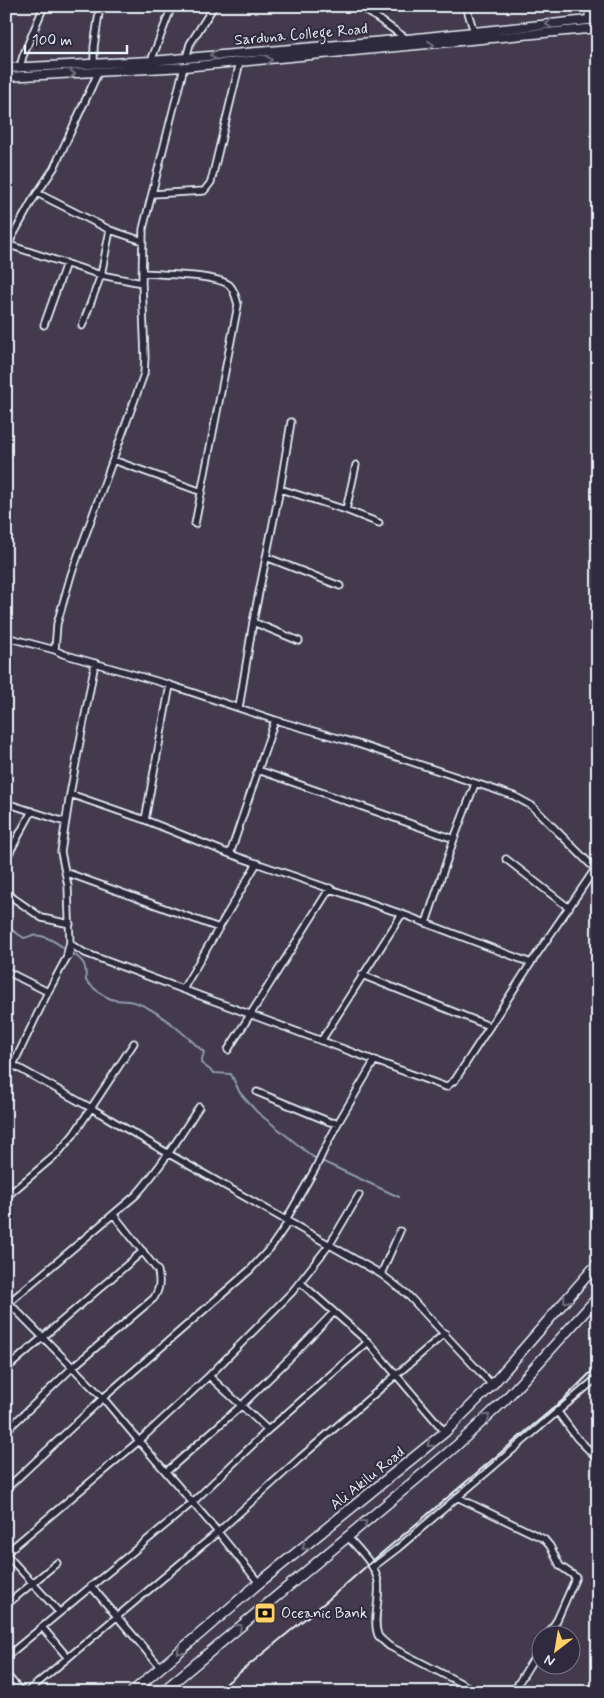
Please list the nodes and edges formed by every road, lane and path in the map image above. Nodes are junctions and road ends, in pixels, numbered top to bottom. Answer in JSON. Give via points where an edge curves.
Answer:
{"nodes":[{"id":1,"x":44,"y":6,"type":"edge"},
{"id":2,"x":100,"y":6,"type":"edge"},
{"id":3,"x":172,"y":6,"type":"edge"},
{"id":4,"x":214,"y":6,"type":"edge"},
{"id":5,"x":360,"y":6,"type":"edge"},
{"id":6,"x":466,"y":6,"type":"edge"},
{"id":7,"x":591,"y":6,"type":"edge"},
{"id":8,"x":589,"y":19,"type":"junction"},
{"id":9,"x":598,"y":19,"type":"edge"},
{"id":10,"x":598,"y":28,"type":"edge"},
{"id":11,"x":474,"y":32,"type":"junction"},
{"id":12,"x":408,"y":39,"type":"junction"},
{"id":13,"x":186,"y":58,"type":"junction"},
{"id":14,"x":151,"y":61,"type":"junction"},
{"id":15,"x":240,"y":62,"type":"junction"},
{"id":16,"x":94,"y":64,"type":"junction"},
{"id":17,"x":48,"y":66,"type":"junction"},
{"id":18,"x":20,"y":67,"type":"junction"},
{"id":19,"x":184,"y":67,"type":"junction"},
{"id":20,"x":6,"y":68,"type":"edge"},
{"id":21,"x":98,"y":73,"type":"junction"},
{"id":22,"x":47,"y":75,"type":"junction"},
{"id":23,"x":6,"y":77,"type":"edge"},
{"id":24,"x":37,"y":193,"type":"junction"},
{"id":25,"x":152,"y":194,"type":"junction"},
{"id":26,"x":110,"y":230,"type":"junction"},
{"id":27,"x":143,"y":241,"type":"junction"},
{"id":28,"x":7,"y":245,"type":"edge"},
{"id":29,"x":66,"y":263,"type":"junction"},
{"id":30,"x":143,"y":273,"type":"junction"},
{"id":31,"x":100,"y":275,"type":"junction"},
{"id":32,"x":142,"y":283,"type":"junction"},
{"id":33,"x":44,"y":325,"type":"dead end"},
{"id":34,"x":82,"y":326,"type":"dead end"},
{"id":35,"x":291,"y":422,"type":"dead end"},
{"id":36,"x":113,"y":460,"type":"junction"},
{"id":37,"x":356,"y":465,"type":"dead end"},
{"id":38,"x":280,"y":489,"type":"junction"},
{"id":39,"x":202,"y":492,"type":"junction"},
{"id":40,"x":346,"y":510,"type":"junction"},
{"id":41,"x":379,"y":523,"type":"dead end"},
{"id":42,"x":195,"y":524,"type":"dead end"},
{"id":43,"x":266,"y":557,"type":"junction"},
{"id":44,"x":340,"y":586,"type":"dead end"},
{"id":45,"x":253,"y":622,"type":"junction"},
{"id":46,"x":6,"y":637,"type":"edge"},
{"id":47,"x":299,"y":641,"type":"dead end"},
{"id":48,"x":55,"y":650,"type":"junction"},
{"id":49,"x":95,"y":663,"type":"junction"},
{"id":50,"x":170,"y":685,"type":"junction"},
{"id":51,"x":239,"y":708,"type":"junction"},
{"id":52,"x":275,"y":720,"type":"junction"},
{"id":53,"x":258,"y":770,"type":"junction"},
{"id":54,"x":475,"y":784,"type":"junction"},
{"id":55,"x":70,"y":794,"type":"junction"},
{"id":56,"x":6,"y":803,"type":"edge"},
{"id":57,"x":32,"y":811,"type":"junction"},
{"id":58,"x":145,"y":820,"type":"junction"},
{"id":59,"x":65,"y":822,"type":"junction"},
{"id":60,"x":454,"y":839,"type":"junction"},
{"id":61,"x":230,"y":854,"type":"junction"},
{"id":62,"x":6,"y":859,"type":"edge"},
{"id":63,"x":506,"y":859,"type":"dead end"},
{"id":64,"x":257,"y":863,"type":"junction"},
{"id":65,"x":597,"y":871,"type":"edge"},
{"id":66,"x":65,"y":872,"type":"junction"},
{"id":67,"x":330,"y":888,"type":"junction"},
{"id":68,"x":6,"y":893,"type":"edge"},
{"id":69,"x":569,"y":908,"type":"junction"},
{"id":70,"x":402,"y":914,"type":"junction"},
{"id":71,"x":426,"y":923,"type":"junction"},
{"id":72,"x":70,"y":924,"type":"junction"},
{"id":73,"x":219,"y":928,"type":"junction"},
{"id":74,"x":70,"y":945,"type":"junction"},
{"id":75,"x":68,"y":955,"type":"joint"},
{"id":76,"x":531,"y":963,"type":"junction"},
{"id":77,"x":6,"y":971,"type":"edge"},
{"id":78,"x":362,"y":976,"type":"junction"},
{"id":79,"x":183,"y":989,"type":"junction"},
{"id":80,"x":48,"y":992,"type":"junction"},
{"id":81,"x":250,"y":1014,"type":"junction"},
{"id":82,"x":489,"y":1026,"type":"junction"},
{"id":83,"x":320,"y":1041,"type":"junction"},
{"id":84,"x":134,"y":1043,"type":"dead end"},
{"id":85,"x":228,"y":1050,"type":"dead end"},
{"id":86,"x":375,"y":1060,"type":"junction"},
{"id":87,"x":6,"y":1061,"type":"edge"},
{"id":88,"x":13,"y":1065,"type":"junction"},
{"id":89,"x":6,"y":1075,"type":"edge"},
{"id":90,"x":256,"y":1092,"type":"dead end"},
{"id":91,"x":199,"y":1107,"type":"dead end"},
{"id":92,"x":91,"y":1108,"type":"junction"},
{"id":93,"x":338,"y":1123,"type":"junction"},
{"id":94,"x":169,"y":1154,"type":"junction"},
{"id":95,"x":359,"y":1194,"type":"dead end"},
{"id":96,"x":6,"y":1197,"type":"edge"},
{"id":97,"x":114,"y":1214,"type":"junction"},
{"id":98,"x":288,"y":1220,"type":"junction"},
{"id":99,"x":400,"y":1231,"type":"dead end"},
{"id":100,"x":330,"y":1244,"type":"junction"},
{"id":101,"x":143,"y":1251,"type":"junction"},
{"id":102,"x":598,"y":1264,"type":"edge"},
{"id":103,"x":380,"y":1274,"type":"junction"},
{"id":104,"x":301,"y":1283,"type":"junction"},
{"id":105,"x":598,"y":1297,"type":"edge"},
{"id":106,"x":7,"y":1303,"type":"edge"},
{"id":107,"x":334,"y":1312,"type":"junction"},
{"id":108,"x":445,"y":1333,"type":"junction"},
{"id":109,"x":44,"y":1337,"type":"junction"},
{"id":110,"x":368,"y":1342,"type":"junction"},
{"id":111,"x":73,"y":1367,"type":"junction"},
{"id":112,"x":6,"y":1369,"type":"edge"},
{"id":113,"x":398,"y":1375,"type":"junction"},
{"id":114,"x":209,"y":1376,"type":"junction"},
{"id":115,"x":598,"y":1377,"type":"edge"},
{"id":116,"x":492,"y":1385,"type":"junction"},
{"id":117,"x":103,"y":1398,"type":"junction"},
{"id":118,"x":242,"y":1405,"type":"junction"},
{"id":119,"x":557,"y":1411,"type":"junction"},
{"id":120,"x":268,"y":1430,"type":"junction"},
{"id":121,"x":6,"y":1431,"type":"edge"},
{"id":122,"x":445,"y":1432,"type":"junction"},
{"id":123,"x":139,"y":1442,"type":"junction"},
{"id":124,"x":596,"y":1454,"type":"edge"},
{"id":125,"x":598,"y":1463,"type":"edge"},
{"id":126,"x":166,"y":1472,"type":"junction"},
{"id":127,"x":6,"y":1489,"type":"edge"},
{"id":128,"x":457,"y":1497,"type":"junction"},
{"id":129,"x":193,"y":1502,"type":"junction"},
{"id":130,"x":218,"y":1532,"type":"junction"},
{"id":131,"x":348,"y":1537,"type":"junction"},
{"id":132,"x":6,"y":1554,"type":"edge"},
{"id":133,"x":57,"y":1563,"type":"dead end"},
{"id":134,"x":373,"y":1567,"type":"junction"},
{"id":135,"x":33,"y":1583,"type":"junction"},
{"id":136,"x":259,"y":1583,"type":"junction"},
{"id":137,"x":91,"y":1586,"type":"junction"},
{"id":138,"x":6,"y":1605,"type":"edge"},
{"id":139,"x":59,"y":1612,"type":"junction"},
{"id":140,"x":116,"y":1617,"type":"junction"},
{"id":141,"x":553,"y":1626,"type":"edge"},
{"id":142,"x":42,"y":1627,"type":"junction"},
{"id":143,"x":6,"y":1656,"type":"edge"},
{"id":144,"x":68,"y":1658,"type":"junction"},
{"id":145,"x":532,"y":1661,"type":"edge"},
{"id":146,"x":160,"y":1668,"type":"junction"},
{"id":147,"x":6,"y":1674,"type":"edge"},
{"id":148,"x":468,"y":1689,"type":"edge"},
{"id":149,"x":21,"y":1692,"type":"edge"},
{"id":150,"x":27,"y":1692,"type":"edge"},
{"id":151,"x":132,"y":1692,"type":"edge"},
{"id":152,"x":162,"y":1692,"type":"edge"},
{"id":153,"x":478,"y":1692,"type":"edge"},
{"id":154,"x":513,"y":1692,"type":"edge"}],
"edges":[{"from":1,"to":18,"type":"street"},
{"from":2,"to":16,"type":"street"},
{"from":3,"to":14,"type":"street"},
{"from":4,"to":13,"type":"street","via":[[190,44]]},
{"from":5,"to":12,"type":"street"},
{"from":6,"to":11,"type":"street"},
{"from":7,"to":8,"type":"street"},
{"from":8,"to":9,"type":"street","name":"Sarduna College Road"},
{"from":8,"to":11,"type":"street","name":"Sarduna College Road","one_way":true},
{"from":15,"to":10,"type":"street","name":"Sarduna College Road","one_way":true},
{"from":11,"to":12,"type":"street","name":"Sarduna College Road"},
{"from":12,"to":13,"type":"street","name":"Sarduna College Road","one_way":true},
{"from":13,"to":14,"type":"street","name":"Sarduna College Road"},
{"from":14,"to":16,"type":"street","name":"Sarduna College Road"},
{"from":15,"to":19,"type":"street","name":"Sarduna College Road"},
{"from":15,"to":25,"type":"street","via":[[211,182],[204,191]]},
{"from":16,"to":17,"type":"street","name":"Sarduna College Road"},
{"from":17,"to":18,"type":"street","name":"Sarduna College Road"},
{"from":17,"to":22,"type":"street"},
{"from":18,"to":20,"type":"street","name":"Sarduna College Road"},
{"from":19,"to":21,"type":"street","name":"Sarduna College Road"},
{"from":19,"to":25,"type":"street"},
{"from":22,"to":21,"type":"street","name":"Sarduna College Road","one_way":true},
{"from":21,"to":24,"type":"street","via":[[54,168]]},
{"from":22,"to":23,"type":"street","name":"Sarduna College Road"},
{"from":24,"to":26,"type":"street"},
{"from":24,"to":28,"type":"street"},
{"from":25,"to":27,"type":"street"},
{"from":26,"to":27,"type":"street"},
{"from":26,"to":31,"type":"street"},
{"from":27,"to":30,"type":"street"},
{"from":28,"to":29,"type":"street"},
{"from":29,"to":31,"type":"street"},
{"from":29,"to":33,"type":"street"},
{"from":30,"to":32,"type":"street"},
{"from":30,"to":39,"type":"street","via":[[215,279],[230,284],[235,293],[238,305]]},
{"from":31,"to":32,"type":"street"},
{"from":31,"to":34,"type":"street"},
{"from":32,"to":36,"type":"street","via":[[144,374]]},
{"from":35,"to":38,"type":"street"},
{"from":36,"to":39,"type":"street"},
{"from":36,"to":48,"type":"street","via":[[71,575],[57,624]]},
{"from":37,"to":40,"type":"street"},
{"from":38,"to":40,"type":"street"},
{"from":38,"to":43,"type":"street"},
{"from":39,"to":42,"type":"street"},
{"from":40,"to":41,"type":"street"},
{"from":43,"to":44,"type":"street"},
{"from":43,"to":45,"type":"street"},
{"from":45,"to":47,"type":"street"},
{"from":45,"to":51,"type":"street"},
{"from":46,"to":48,"type":"street"},
{"from":48,"to":49,"type":"street"},
{"from":49,"to":50,"type":"street"},
{"from":49,"to":55,"type":"street"},
{"from":50,"to":51,"type":"street"},
{"from":50,"to":58,"type":"street"},
{"from":51,"to":52,"type":"street"},
{"from":52,"to":53,"type":"street"},
{"from":52,"to":54,"type":"street"},
{"from":53,"to":60,"type":"street"},
{"from":53,"to":61,"type":"street"},
{"from":54,"to":60,"type":"street"},
{"from":54,"to":65,"type":"street","via":[[514,796],[532,806]]},
{"from":55,"to":58,"type":"street"},
{"from":55,"to":59,"type":"street"},
{"from":56,"to":57,"type":"street"},
{"from":57,"to":59,"type":"street"},
{"from":57,"to":62,"type":"street"},
{"from":58,"to":61,"type":"street"},
{"from":59,"to":66,"type":"street","via":[[61,852]]},
{"from":60,"to":71,"type":"street"},
{"from":61,"to":64,"type":"street"},
{"from":63,"to":69,"type":"street"},
{"from":64,"to":67,"type":"street"},
{"from":64,"to":73,"type":"street"},
{"from":65,"to":69,"type":"street"},
{"from":66,"to":72,"type":"street"},
{"from":66,"to":73,"type":"street"},
{"from":67,"to":70,"type":"street"},
{"from":67,"to":81,"type":"street"},
{"from":68,"to":72,"type":"street","via":[[42,918]]},
{"from":69,"to":76,"type":"street"},
{"from":70,"to":71,"type":"street"},
{"from":70,"to":78,"type":"street"},
{"from":71,"to":76,"type":"street"},
{"from":72,"to":74,"type":"street"},
{"from":73,"to":79,"type":"street"},
{"from":74,"to":75,"type":"street"},
{"from":74,"to":79,"type":"street"},
{"from":75,"to":80,"type":"street"},
{"from":76,"to":82,"type":"street"},
{"from":77,"to":80,"type":"street"},
{"from":78,"to":82,"type":"street"},
{"from":78,"to":83,"type":"street"},
{"from":79,"to":81,"type":"street"},
{"from":80,"to":88,"type":"street"},
{"from":81,"to":83,"type":"street"},
{"from":81,"to":85,"type":"street"},
{"from":82,"to":86,"type":"street","via":[[455,1080],[446,1086]]},
{"from":83,"to":86,"type":"street"},
{"from":84,"to":92,"type":"street"},
{"from":86,"to":93,"type":"street"},
{"from":87,"to":88,"type":"street"},
{"from":88,"to":89,"type":"street"},
{"from":88,"to":92,"type":"street"},
{"from":90,"to":93,"type":"street"},
{"from":91,"to":94,"type":"street"},
{"from":92,"to":94,"type":"street"},
{"from":92,"to":96,"type":"street","via":[[58,1153]]},
{"from":93,"to":98,"type":"street"},
{"from":94,"to":97,"type":"street","via":[[136,1196]]},
{"from":94,"to":98,"type":"street"},
{"from":95,"to":100,"type":"street"},
{"from":97,"to":101,"type":"street"},
{"from":97,"to":106,"type":"street"},
{"from":98,"to":100,"type":"street"},
{"from":98,"to":117,"type":"street","via":[[250,1270]]},
{"from":99,"to":103,"type":"street"},
{"from":100,"to":103,"type":"street"},
{"from":100,"to":104,"type":"street"},
{"from":101,"to":109,"type":"street"},
{"from":101,"to":111,"type":"street","via":[[158,1271],[159,1289],[154,1298]]},
{"from":102,"to":116,"type":"main road","name":"Ali Akilu Road","one_way":true},
{"from":103,"to":108,"type":"street","via":[[407,1294]]},
{"from":104,"to":107,"type":"street"},
{"from":104,"to":114,"type":"street"},
{"from":131,"to":105,"type":"main road","name":"Ali Akilu Road","one_way":true,"via":[[505,1400]]},
{"from":106,"to":109,"type":"street"},
{"from":107,"to":110,"type":"street"},
{"from":107,"to":118,"type":"street"},
{"from":108,"to":113,"type":"street"},
{"from":108,"to":116,"type":"street"},
{"from":109,"to":111,"type":"street"},
{"from":109,"to":112,"type":"street"},
{"from":110,"to":113,"type":"street"},
{"from":110,"to":120,"type":"street"},
{"from":111,"to":117,"type":"street"},
{"from":111,"to":121,"type":"street"},
{"from":113,"to":122,"type":"street"},
{"from":113,"to":130,"type":"street"},
{"from":114,"to":118,"type":"street"},
{"from":114,"to":123,"type":"street"},
{"from":115,"to":119,"type":"street"},
{"from":116,"to":122,"type":"main road","name":"Ali Akilu Road"},
{"from":117,"to":123,"type":"street"},
{"from":117,"to":127,"type":"street"},
{"from":118,"to":120,"type":"street"},
{"from":118,"to":126,"type":"street"},
{"from":119,"to":124,"type":"street","via":[[577,1438]]},
{"from":119,"to":128,"type":"street"},
{"from":120,"to":129,"type":"street"},
{"from":122,"to":136,"type":"main road","name":"Ali Akilu Road","one_way":true},
{"from":123,"to":126,"type":"street"},
{"from":123,"to":132,"type":"street"},
{"from":124,"to":125,"type":"street"},
{"from":126,"to":129,"type":"street"},
{"from":128,"to":134,"type":"street"},
{"from":128,"to":141,"type":"street","via":[[544,1539],[560,1566],[576,1577]]},
{"from":129,"to":130,"type":"street"},
{"from":129,"to":137,"type":"street"},
{"from":130,"to":136,"type":"street"},
{"from":130,"to":140,"type":"street"},
{"from":131,"to":134,"type":"street"},
{"from":152,"to":131,"type":"main road","name":"Ali Akilu Road","one_way":true},
{"from":132,"to":135,"type":"street"},
{"from":133,"to":135,"type":"street"},
{"from":134,"to":148,"type":"street","via":[[379,1591],[378,1636],[389,1646]]},
{"from":135,"to":138,"type":"street"},
{"from":135,"to":139,"type":"street"},
{"from":136,"to":146,"type":"main road","name":"Ali Akilu Road","one_way":true},
{"from":137,"to":139,"type":"street"},
{"from":137,"to":140,"type":"street"},
{"from":139,"to":142,"type":"street"},
{"from":140,"to":144,"type":"street"},
{"from":140,"to":146,"type":"street"},
{"from":142,"to":143,"type":"street"},
{"from":142,"to":144,"type":"street"},
{"from":144,"to":150,"type":"street"},
{"from":145,"to":154,"type":"street"},
{"from":146,"to":151,"type":"main road","name":"Ali Akilu Road"},
{"from":147,"to":149,"type":"street"},
{"from":148,"to":153,"type":"street"}]}
